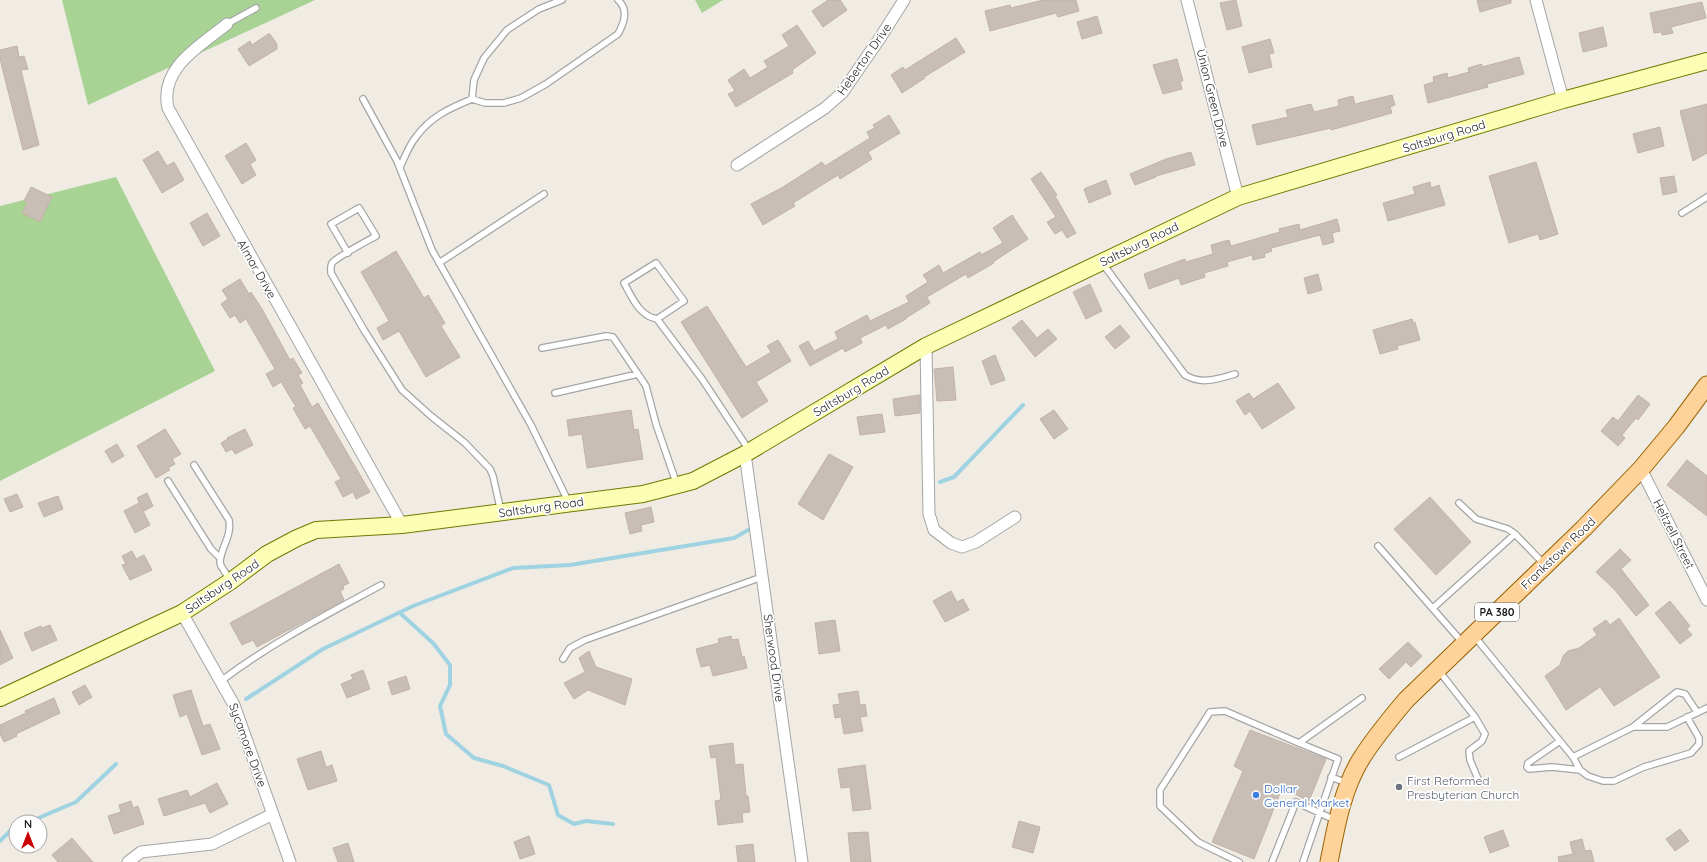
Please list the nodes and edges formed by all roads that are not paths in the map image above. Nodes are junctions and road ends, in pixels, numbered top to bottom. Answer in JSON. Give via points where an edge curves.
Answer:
{"nodes":[{"id":1,"x":562,"y":0,"type":"edge"},
{"id":2,"x":618,"y":0,"type":"edge"},
{"id":3,"x":904,"y":0,"type":"edge"},
{"id":4,"x":1187,"y":0,"type":"edge"},
{"id":5,"x":1536,"y":0,"type":"edge"},
{"id":6,"x":256,"y":8,"type":"dead end"},
{"id":7,"x":227,"y":24,"type":"joint"},
{"id":8,"x":1707,"y":61,"type":"edge"},
{"id":9,"x":363,"y":99,"type":"dead end"},
{"id":10,"x":472,"y":99,"type":"junction"},
{"id":11,"x":1563,"y":100,"type":"junction"},
{"id":12,"x":737,"y":165,"type":"dead end"},
{"id":13,"x":400,"y":167,"type":"junction"},
{"id":14,"x":544,"y":194,"type":"dead end"},
{"id":15,"x":1238,"y":197,"type":"junction"},
{"id":16,"x":1707,"y":197,"type":"edge"},
{"id":17,"x":1682,"y":213,"type":"dead end"},
{"id":18,"x":348,"y":253,"type":"junction"},
{"id":19,"x":1102,"y":262,"type":"junction"},
{"id":20,"x":439,"y":264,"type":"junction"},
{"id":21,"x":658,"y":319,"type":"junction"},
{"id":22,"x":926,"y":346,"type":"junction"},
{"id":23,"x":542,"y":348,"type":"dead end"},
{"id":24,"x":638,"y":374,"type":"junction"},
{"id":25,"x":1235,"y":374,"type":"dead end"},
{"id":26,"x":1707,"y":385,"type":"edge"},
{"id":27,"x":555,"y":393,"type":"dead end"},
{"id":28,"x":748,"y":453,"type":"junction"},
{"id":29,"x":194,"y":465,"type":"dead end"},
{"id":30,"x":1641,"y":469,"type":"junction"},
{"id":31,"x":168,"y":481,"type":"dead end"},
{"id":32,"x":677,"y":485,"type":"junction"},
{"id":33,"x":569,"y":503,"type":"junction"},
{"id":34,"x":1458,"y":503,"type":"dead end"},
{"id":35,"x":501,"y":512,"type":"junction"},
{"id":36,"x":1015,"y":517,"type":"dead end"},
{"id":37,"x":402,"y":525,"type":"junction"},
{"id":38,"x":1515,"y":534,"type":"junction"},
{"id":39,"x":1378,"y":546,"type":"dead end"},
{"id":40,"x":220,"y":558,"type":"junction"},
{"id":41,"x":1545,"y":566,"type":"junction"},
{"id":42,"x":762,"y":577,"type":"junction"},
{"id":43,"x":231,"y":582,"type":"junction"},
{"id":44,"x":381,"y":585,"type":"dead end"},
{"id":45,"x":1707,"y":600,"type":"edge"},
{"id":46,"x":1433,"y":608,"type":"junction"},
{"id":47,"x":182,"y":613,"type":"junction"},
{"id":48,"x":1469,"y":640,"type":"junction"},
{"id":49,"x":563,"y":659,"type":"dead end"},
{"id":50,"x":1438,"y":670,"type":"junction"},
{"id":51,"x":221,"y":681,"type":"junction"},
{"id":52,"x":0,"y":698,"type":"edge"},
{"id":53,"x":1362,"y":698,"type":"dead end"},
{"id":54,"x":1707,"y":708,"type":"edge"},
{"id":55,"x":1697,"y":712,"type":"junction"},
{"id":56,"x":1475,"y":716,"type":"junction"},
{"id":57,"x":1687,"y":717,"type":"junction"},
{"id":58,"x":1633,"y":727,"type":"junction"},
{"id":59,"x":1560,"y":741,"type":"junction"},
{"id":60,"x":1299,"y":743,"type":"junction"},
{"id":61,"x":1399,"y":757,"type":"dead end"},
{"id":62,"x":1573,"y":757,"type":"junction"},
{"id":63,"x":1580,"y":770,"type":"junction"},
{"id":64,"x":1331,"y":777,"type":"junction"},
{"id":65,"x":1478,"y":779,"type":"dead end"},
{"id":66,"x":1350,"y":784,"type":"junction"},
{"id":67,"x":1318,"y":813,"type":"junction"},
{"id":68,"x":273,"y":814,"type":"junction"},
{"id":69,"x":1337,"y":821,"type":"junction"},
{"id":70,"x":128,"y":862,"type":"edge"},
{"id":71,"x":290,"y":862,"type":"edge"},
{"id":72,"x":802,"y":862,"type":"edge"},
{"id":73,"x":1239,"y":862,"type":"edge"},
{"id":74,"x":1272,"y":862,"type":"edge"},
{"id":75,"x":1303,"y":862,"type":"edge"},
{"id":76,"x":1330,"y":862,"type":"edge"}],
"edges":[{"from":1,"to":10,"type":"lane","via":[[539,9],[508,30],[484,58],[474,80]]},
{"from":2,"to":10,"type":"lane","via":[[624,22],[618,34],[546,84],[521,98],[504,103],[485,103]]},
{"from":3,"to":12,"type":"street","name":"Heberton Drive","via":[[842,93],[825,108]]},
{"from":4,"to":15,"type":"street","name":"Union Green Drive"},
{"from":5,"to":11,"type":"street"},
{"from":6,"to":7,"type":"lane"},
{"from":7,"to":37,"type":"street","name":"Almar Drive","via":[[179,64],[166,88],[168,108]]},
{"from":8,"to":11,"type":"main road","name":"Saltsburg Road"},
{"from":9,"to":13,"type":"lane"},
{"from":10,"to":13,"type":"lane","via":[[450,108],[431,120],[415,138]]},
{"from":11,"to":15,"type":"main road","name":"Saltsburg Road"},
{"from":13,"to":20,"type":"lane"},
{"from":14,"to":20,"type":"lane"},
{"from":15,"to":19,"type":"main road","name":"Saltsburg Road"},
{"from":16,"to":17,"type":"lane"},
{"from":18,"to":18,"type":"lane","via":[[376,236],[359,208],[331,224]]},
{"from":18,"to":35,"type":"lane","via":[[333,262],[330,267],[331,273],[364,330],[407,396],[465,443],[490,469]]},
{"from":19,"to":22,"type":"main road","name":"Saltsburg Road"},
{"from":19,"to":25,"type":"lane","via":[[1185,375],[1192,379],[1208,381]]},
{"from":20,"to":33,"type":"lane","via":[[531,425]]},
{"from":21,"to":21,"type":"lane","via":[[643,313],[624,283],[656,263],[684,301]]},
{"from":21,"to":28,"type":"lane","via":[[702,379]]},
{"from":22,"to":28,"type":"main road","name":"Saltsburg Road"},
{"from":22,"to":36,"type":"street","via":[[929,514],[934,530],[951,544],[962,547],[976,542]]},
{"from":23,"to":24,"type":"lane","via":[[606,336],[613,337]]},
{"from":24,"to":27,"type":"lane"},
{"from":24,"to":32,"type":"lane","via":[[646,386]]},
{"from":26,"to":30,"type":"main road","name":"Frankstown Road","number":"PA 380"},
{"from":28,"to":32,"type":"main road","name":"Saltsburg Road","via":[[693,481]]},
{"from":28,"to":42,"type":"street","name":"Sherwood Drive"},
{"from":29,"to":40,"type":"lane","via":[[229,520],[229,538]]},
{"from":30,"to":41,"type":"main road","name":"Frankstown Road","number":"PA 380"},
{"from":30,"to":45,"type":"street","name":"Heltzell Street"},
{"from":31,"to":40,"type":"lane","via":[[211,549]]},
{"from":32,"to":33,"type":"main road","name":"Saltsburg Road","via":[[643,494]]},
{"from":33,"to":35,"type":"main road","name":"Saltsburg Road"},
{"from":34,"to":38,"type":"lane","via":[[1476,519],[1508,529]]},
{"from":35,"to":37,"type":"main road","name":"Saltsburg Road"},
{"from":37,"to":43,"type":"main road","name":"Saltsburg Road","via":[[316,530],[267,554]]},
{"from":38,"to":41,"type":"lane"},
{"from":38,"to":46,"type":"lane"},
{"from":39,"to":46,"type":"lane"},
{"from":40,"to":43,"type":"lane","via":[[221,566]]},
{"from":41,"to":48,"type":"main road","name":"Frankstown Road","number":"PA 380"},
{"from":42,"to":49,"type":"lane","via":[[585,640],[570,648]]},
{"from":42,"to":72,"type":"street","name":"Sherwood Drive"},
{"from":43,"to":47,"type":"main road","name":"Saltsburg Road"},
{"from":44,"to":51,"type":"lane","via":[[275,644]]},
{"from":46,"to":48,"type":"lane"},
{"from":47,"to":51,"type":"street","name":"Sycamore Drive"},
{"from":47,"to":52,"type":"main road","name":"Saltsburg Road"},
{"from":48,"to":50,"type":"main road","name":"Frankstown Road","number":"PA 380"},
{"from":48,"to":59,"type":"lane"},
{"from":50,"to":56,"type":"lane"},
{"from":50,"to":66,"type":"main road","name":"Frankstown Road","number":"PA 380","via":[[1390,719],[1360,760]]},
{"from":51,"to":68,"type":"street","name":"Sycamore Drive","via":[[234,705]]},
{"from":53,"to":60,"type":"lane"},
{"from":54,"to":55,"type":"lane"},
{"from":55,"to":57,"type":"lane"},
{"from":55,"to":58,"type":"lane","via":[[1685,694],[1677,692]]},
{"from":56,"to":61,"type":"lane"},
{"from":56,"to":65,"type":"lane","via":[[1486,734],[1482,742],[1469,751]]},
{"from":57,"to":58,"type":"lane","via":[[1667,727]]},
{"from":57,"to":63,"type":"lane","via":[[1700,738],[1699,744],[1691,753],[1644,767],[1614,781],[1603,781]]},
{"from":58,"to":62,"type":"lane"},
{"from":59,"to":62,"type":"lane"},
{"from":59,"to":63,"type":"lane","via":[[1528,763],[1527,767]]},
{"from":60,"to":64,"type":"lane","via":[[1338,759]]},
{"from":60,"to":73,"type":"lane","via":[[1225,711],[1210,712],[1160,790],[1160,806],[1170,817],[1198,842]]},
{"from":62,"to":63,"type":"lane"},
{"from":64,"to":66,"type":"lane"},
{"from":64,"to":67,"type":"lane"},
{"from":66,"to":69,"type":"main road","name":"Frankstown Road","number":"PA 380"},
{"from":67,"to":69,"type":"lane"},
{"from":67,"to":74,"type":"lane","via":[[1296,802]]},
{"from":67,"to":75,"type":"lane"},
{"from":68,"to":70,"type":"street","via":[[212,844],[141,852]]},
{"from":68,"to":71,"type":"street","name":"Sycamore Drive"},
{"from":69,"to":76,"type":"main road","name":"Frankstown Road","number":"PA 380"}]}
